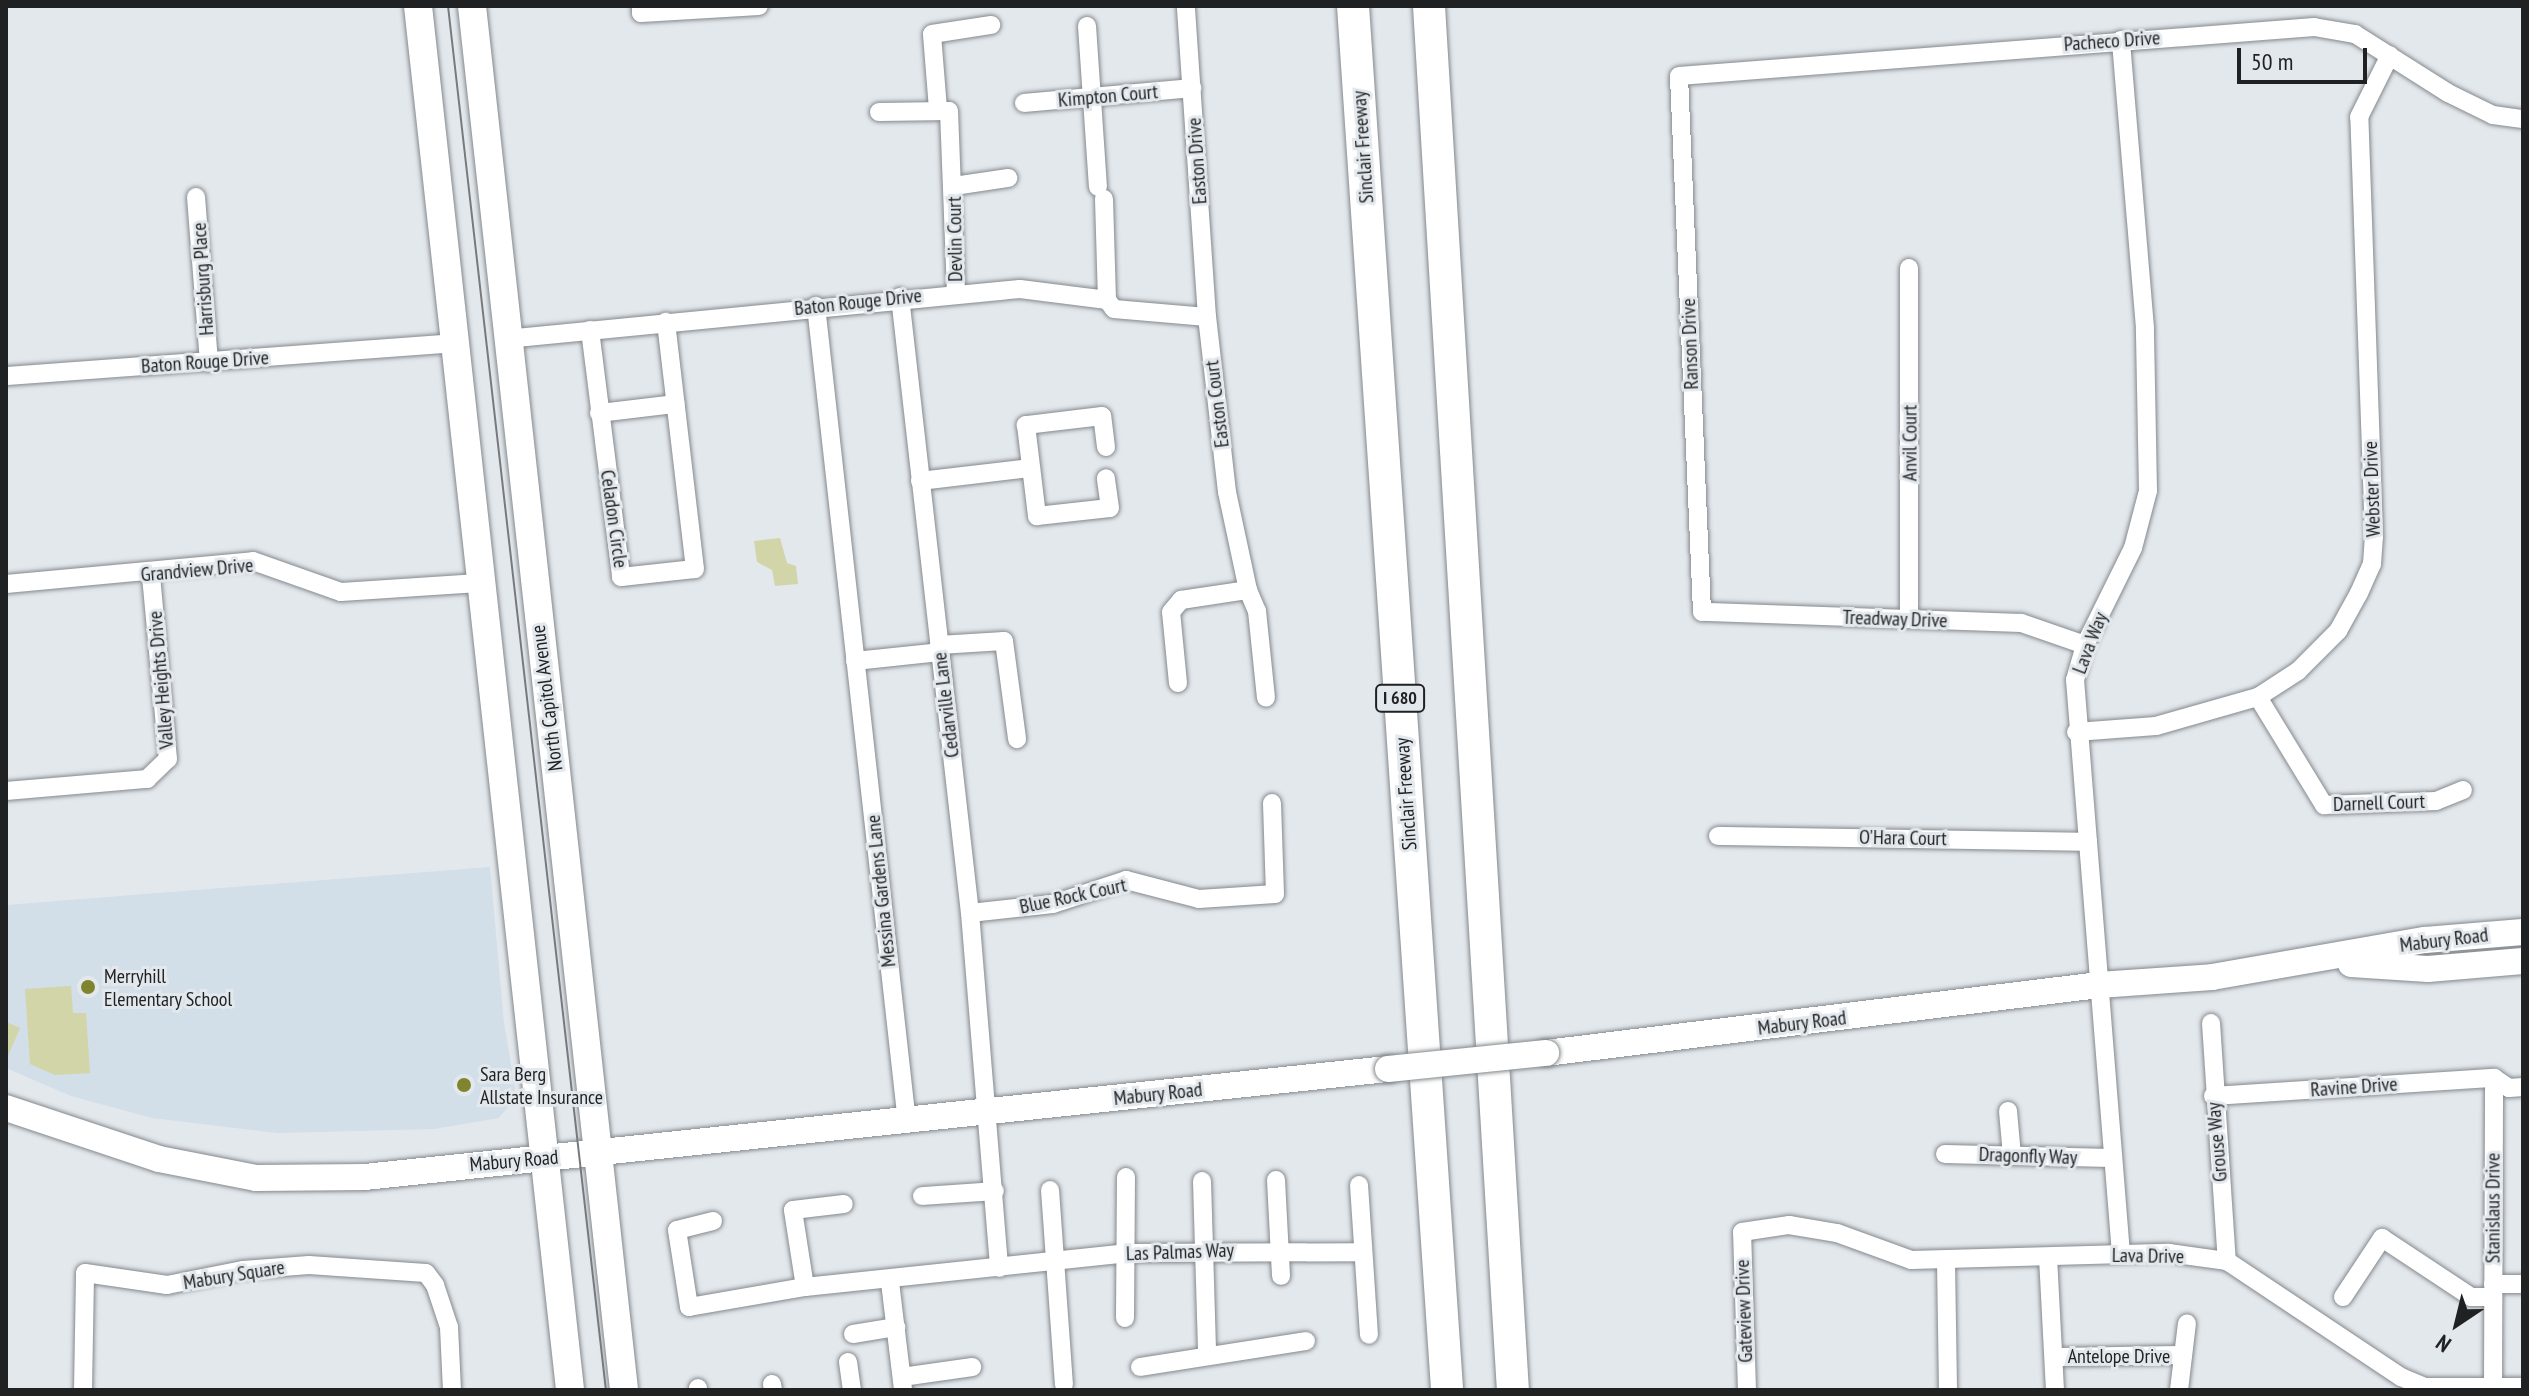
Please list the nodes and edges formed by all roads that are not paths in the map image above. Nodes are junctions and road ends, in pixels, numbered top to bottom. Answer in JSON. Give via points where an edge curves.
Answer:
{"nodes":[{"id":1,"x":418,"y":6,"type":"edge"},
{"id":2,"x":472,"y":6,"type":"edge"},
{"id":3,"x":759,"y":6,"type":"edge"},
{"id":4,"x":1186,"y":6,"type":"edge"},
{"id":5,"x":1353,"y":6,"type":"edge"},
{"id":6,"x":1429,"y":6,"type":"edge"},
{"id":7,"x":641,"y":10,"type":"edge"},
{"id":8,"x":991,"y":25,"type":"dead end"},
{"id":9,"x":1087,"y":26,"type":"dead end"},
{"id":10,"x":2121,"y":40,"type":"junction"},
{"id":11,"x":2390,"y":55,"type":"junction"},
{"id":12,"x":1679,"y":76,"type":"joint"},
{"id":13,"x":1192,"y":88,"type":"junction"},
{"id":14,"x":1091,"y":99,"type":"junction"},
{"id":15,"x":1024,"y":103,"type":"dead end"},
{"id":16,"x":938,"y":109,"type":"junction"},
{"id":17,"x":879,"y":112,"type":"dead end"},
{"id":18,"x":2523,"y":119,"type":"edge"},
{"id":19,"x":1008,"y":178,"type":"dead end"},
{"id":20,"x":954,"y":186,"type":"junction"},
{"id":21,"x":196,"y":197,"type":"dead end"},
{"id":22,"x":1909,"y":268,"type":"dead end"},
{"id":23,"x":956,"y":293,"type":"junction"},
{"id":24,"x":900,"y":297,"type":"junction"},
{"id":25,"x":1107,"y":300,"type":"junction"},
{"id":26,"x":816,"y":306,"type":"junction"},
{"id":27,"x":1207,"y":317,"type":"junction"},
{"id":28,"x":666,"y":322,"type":"junction"},
{"id":29,"x":590,"y":330,"type":"junction"},
{"id":30,"x":506,"y":339,"type":"junction"},
{"id":31,"x":451,"y":343,"type":"junction"},
{"id":32,"x":209,"y":362,"type":"junction"},
{"id":33,"x":6,"y":376,"type":"edge"},
{"id":34,"x":675,"y":404,"type":"junction"},
{"id":35,"x":599,"y":413,"type":"junction"},
{"id":36,"x":1106,"y":447,"type":"dead end"},
{"id":37,"x":1031,"y":468,"type":"junction"},
{"id":38,"x":1106,"y":478,"type":"dead end"},
{"id":39,"x":920,"y":481,"type":"junction"},
{"id":40,"x":151,"y":574,"type":"junction"},
{"id":41,"x":479,"y":583,"type":"junction"},
{"id":42,"x":6,"y":584,"type":"edge"},
{"id":43,"x":1248,"y":590,"type":"junction"},
{"id":44,"x":1702,"y":612,"type":"joint"},
{"id":45,"x":1909,"y":619,"type":"junction"},
{"id":46,"x":2085,"y":645,"type":"junction"},
{"id":47,"x":940,"y":649,"type":"junction"},
{"id":48,"x":855,"y":661,"type":"junction"},
{"id":49,"x":1178,"y":683,"type":"dead end"},
{"id":50,"x":2258,"y":697,"type":"junction"},
{"id":51,"x":1266,"y":698,"type":"dead end"},
{"id":52,"x":2076,"y":732,"type":"junction"},
{"id":53,"x":1017,"y":739,"type":"dead end"},
{"id":54,"x":2463,"y":790,"type":"dead end"},
{"id":55,"x":6,"y":791,"type":"edge"},
{"id":56,"x":1272,"y":803,"type":"dead end"},
{"id":57,"x":1718,"y":836,"type":"dead end"},
{"id":58,"x":2088,"y":842,"type":"junction"},
{"id":59,"x":970,"y":913,"type":"junction"},
{"id":60,"x":2523,"y":932,"type":"edge"},
{"id":61,"x":2317,"y":961,"type":"junction"},
{"id":62,"x":2523,"y":961,"type":"edge"},
{"id":63,"x":2099,"y":985,"type":"junction"},
{"id":64,"x":2211,"y":1023,"type":"dead end"},
{"id":65,"x":2494,"y":1078,"type":"junction"},
{"id":66,"x":2523,"y":1087,"type":"edge"},
{"id":67,"x":2213,"y":1096,"type":"junction"},
{"id":68,"x":6,"y":1108,"type":"edge"},
{"id":69,"x":2008,"y":1111,"type":"dead end"},
{"id":70,"x":988,"y":1113,"type":"junction"},
{"id":71,"x":907,"y":1122,"type":"junction"},
{"id":72,"x":600,"y":1154,"type":"junction"},
{"id":73,"x":1945,"y":1154,"type":"dead end"},
{"id":74,"x":2012,"y":1156,"type":"junction"},
{"id":75,"x":544,"y":1158,"type":"junction"},
{"id":76,"x":2111,"y":1158,"type":"junction"},
{"id":77,"x":1126,"y":1177,"type":"dead end"},
{"id":78,"x":1276,"y":1180,"type":"dead end"},
{"id":79,"x":1202,"y":1181,"type":"dead end"},
{"id":80,"x":1359,"y":1185,"type":"dead end"},
{"id":81,"x":1050,"y":1190,"type":"dead end"},
{"id":82,"x":995,"y":1191,"type":"junction"},
{"id":83,"x":922,"y":1196,"type":"dead end"},
{"id":84,"x":844,"y":1204,"type":"dead end"},
{"id":85,"x":713,"y":1221,"type":"dead end"},
{"id":86,"x":1742,"y":1232,"type":"joint"},
{"id":87,"x":1203,"y":1249,"type":"junction"},
{"id":88,"x":1281,"y":1250,"type":"junction"},
{"id":89,"x":1363,"y":1252,"type":"junction"},
{"id":90,"x":1126,"y":1253,"type":"junction"},
{"id":91,"x":2121,"y":1254,"type":"junction"},
{"id":92,"x":2048,"y":1257,"type":"junction"},
{"id":93,"x":2227,"y":1261,"type":"junction"},
{"id":94,"x":1946,"y":1262,"type":"junction"},
{"id":95,"x":1051,"y":1265,"type":"junction"},
{"id":96,"x":999,"y":1268,"type":"junction"},
{"id":97,"x":1281,"y":1276,"type":"dead end"},
{"id":98,"x":890,"y":1282,"type":"junction"},
{"id":99,"x":2523,"y":1284,"type":"edge"},
{"id":100,"x":805,"y":1287,"type":"junction"},
{"id":101,"x":2493,"y":1290,"type":"junction"},
{"id":102,"x":2343,"y":1297,"type":"dead end"},
{"id":103,"x":1125,"y":1318,"type":"dead end"},
{"id":104,"x":2187,"y":1323,"type":"dead end"},
{"id":105,"x":896,"y":1327,"type":"junction"},
{"id":106,"x":853,"y":1334,"type":"dead end"},
{"id":107,"x":1369,"y":1335,"type":"dead end"},
{"id":108,"x":1306,"y":1341,"type":"dead end"},
{"id":109,"x":1207,"y":1353,"type":"junction"},
{"id":110,"x":2183,"y":1355,"type":"junction"},
{"id":111,"x":2055,"y":1357,"type":"junction"},
{"id":112,"x":848,"y":1362,"type":"dead end"},
{"id":113,"x":972,"y":1367,"type":"dead end"},
{"id":114,"x":1140,"y":1367,"type":"dead end"},
{"id":115,"x":902,"y":1383,"type":"edge"},
{"id":116,"x":1064,"y":1384,"type":"dead end"},
{"id":117,"x":2486,"y":1387,"type":"edge"},
{"id":118,"x":2523,"y":1387,"type":"edge"},
{"id":119,"x":83,"y":1390,"type":"edge"},
{"id":120,"x":452,"y":1390,"type":"edge"},
{"id":121,"x":570,"y":1390,"type":"edge"},
{"id":122,"x":624,"y":1390,"type":"edge"},
{"id":123,"x":852,"y":1390,"type":"edge"},
{"id":124,"x":1447,"y":1390,"type":"edge"},
{"id":125,"x":1513,"y":1390,"type":"edge"},
{"id":126,"x":1747,"y":1390,"type":"edge"},
{"id":127,"x":1948,"y":1390,"type":"edge"},
{"id":128,"x":2055,"y":1390,"type":"edge"},
{"id":129,"x":2179,"y":1390,"type":"edge"}],
"edges":[{"from":1,"to":31,"type":"main road"},
{"from":2,"to":30,"type":"main road","name":"North Capitol Avenue"},
{"from":3,"to":7,"type":"street"},
{"from":4,"to":13,"type":"street","name":"Easton Drive"},
{"from":5,"to":124,"type":"highway","name":"Sinclair Freeway","number":"I 680"},
{"from":6,"to":125,"type":"highway"},
{"from":8,"to":16,"type":"street","name":"Devlin Court","via":[[932,34]]},
{"from":9,"to":14,"type":"street"},
{"from":10,"to":11,"type":"street","name":"Pacheco Drive","via":[[2314,27],[2355,34]]},
{"from":10,"to":12,"type":"street","name":"Pacheco Drive"},
{"from":10,"to":46,"type":"street","name":"Lava Way","via":[[2145,328],[2148,491],[2133,548]]},
{"from":11,"to":18,"type":"street","name":"Pacheco Drive","via":[[2459,99],[2493,115]]},
{"from":11,"to":50,"type":"street","name":"Webster Drive","via":[[2359,117],[2372,564],[2338,631],[2298,671]]},
{"from":12,"to":44,"type":"street","name":"Ranson Drive"},
{"from":13,"to":14,"type":"street","name":"Kimpton Court"},
{"from":13,"to":27,"type":"street","name":"Easton Drive"},
{"from":14,"to":15,"type":"street","name":"Kimpton Court"},
{"from":14,"to":25,"type":"street"},
{"from":16,"to":17,"type":"street"},
{"from":16,"to":20,"type":"street","name":"Devlin Court","via":[[949,111]]},
{"from":19,"to":20,"type":"street","name":"Devlin Court"},
{"from":20,"to":23,"type":"street","name":"Devlin Court"},
{"from":21,"to":32,"type":"street","name":"Harrisburg Place"},
{"from":22,"to":45,"type":"street","name":"Anvil Court"},
{"from":23,"to":24,"type":"street","name":"Baton Rouge Drive"},
{"from":23,"to":25,"type":"street","name":"Baton Rouge Drive","via":[[1020,289]]},
{"from":24,"to":26,"type":"street","name":"Baton Rouge Drive"},
{"from":24,"to":39,"type":"street","name":"Cedarville Lane"},
{"from":25,"to":27,"type":"street","name":"Baton Rouge Drive","via":[[1114,309]]},
{"from":26,"to":28,"type":"street","name":"Baton Rouge Drive"},
{"from":26,"to":48,"type":"street","name":"Messina Gardens Lane"},
{"from":27,"to":43,"type":"street","name":"Easton Court","via":[[1227,492]]},
{"from":28,"to":29,"type":"street","name":"Baton Rouge Drive"},
{"from":28,"to":34,"type":"street","name":"Celadon Circle"},
{"from":29,"to":30,"type":"street","name":"Baton Rouge Drive"},
{"from":29,"to":35,"type":"street","name":"Celadon Circle"},
{"from":30,"to":72,"type":"main road","name":"North Capitol Avenue"},
{"from":31,"to":32,"type":"street","name":"Baton Rouge Drive"},
{"from":31,"to":41,"type":"main road"},
{"from":32,"to":33,"type":"street","name":"Baton Rouge Drive"},
{"from":34,"to":35,"type":"street"},
{"from":34,"to":35,"type":"street","name":"Celadon Circle","via":[[695,569],[621,577]]},
{"from":36,"to":37,"type":"street","via":[[1102,416],[1026,425]]},
{"from":37,"to":38,"type":"street","via":[[1037,516],[1110,508]]},
{"from":37,"to":39,"type":"street"},
{"from":39,"to":47,"type":"street","name":"Cedarville Lane"},
{"from":40,"to":41,"type":"street","name":"Grandview Drive","via":[[253,561],[341,592]]},
{"from":40,"to":42,"type":"street","name":"Grandview Drive"},
{"from":40,"to":55,"type":"street","name":"Valley Heights Drive","via":[[168,759],[147,779]]},
{"from":41,"to":75,"type":"main road"},
{"from":43,"to":49,"type":"street","via":[[1181,600],[1171,612]]},
{"from":43,"to":51,"type":"street","name":"Easton Court","via":[[1257,611]]},
{"from":44,"to":45,"type":"street","name":"Treadway Drive"},
{"from":45,"to":46,"type":"street","name":"Treadway Drive","via":[[2021,623]]},
{"from":46,"to":52,"type":"street","name":"Lava Way","via":[[2075,680]]},
{"from":47,"to":48,"type":"street"},
{"from":47,"to":53,"type":"street","via":[[1004,641]]},
{"from":47,"to":59,"type":"street","name":"Cedarville Lane"},
{"from":48,"to":71,"type":"street","name":"Messina Gardens Lane"},
{"from":50,"to":52,"type":"street","name":"Webster Drive","via":[[2156,726]]},
{"from":50,"to":54,"type":"street","name":"Darnell Court","via":[[2324,805],[2436,801]]},
{"from":52,"to":58,"type":"street","name":"Lava Way"},
{"from":56,"to":59,"type":"street","name":"Blue Rock Court","via":[[1275,894],[1199,899],[1126,880],[1053,904]]},
{"from":57,"to":58,"type":"street","name":"O'Hara Court"},
{"from":58,"to":63,"type":"street","name":"Lava Way"},
{"from":59,"to":70,"type":"street","name":"Cedarville Lane"},
{"from":60,"to":61,"type":"main road","name":"Mabury Road","via":[[2425,940]]},
{"from":61,"to":62,"type":"main road","name":"Mabury Road","via":[[2428,969]]},
{"from":61,"to":63,"type":"main road","name":"Mabury Road"},
{"from":63,"to":70,"type":"main road","name":"Mabury Road","bridge":true,"via":[[1546,1053]]},
{"from":63,"to":76,"type":"street","name":"Lava Way"},
{"from":64,"to":67,"type":"street","name":"Grouse Way"},
{"from":65,"to":66,"type":"street","via":[[2509,1088]]},
{"from":65,"to":67,"type":"street","name":"Ravine Drive"},
{"from":65,"to":101,"type":"street","name":"Stanislaus Drive"},
{"from":67,"to":93,"type":"street","name":"Grouse Way"},
{"from":68,"to":75,"type":"main road","name":"Mabury Road","via":[[159,1159],[256,1178],[365,1177]]},
{"from":69,"to":74,"type":"street"},
{"from":70,"to":71,"type":"main road","name":"Mabury Road"},
{"from":70,"to":82,"type":"street"},
{"from":71,"to":72,"type":"main road","name":"Mabury Road"},
{"from":72,"to":75,"type":"main road","name":"Mabury Road"},
{"from":72,"to":122,"type":"main road","name":"North Capitol Avenue"},
{"from":73,"to":74,"type":"street","name":"Dragonfly Way"},
{"from":74,"to":76,"type":"street","name":"Dragonfly Way"},
{"from":75,"to":121,"type":"main road"},
{"from":76,"to":91,"type":"street","name":"Lava Way"},
{"from":77,"to":90,"type":"street"},
{"from":78,"to":88,"type":"street"},
{"from":79,"to":87,"type":"street"},
{"from":80,"to":89,"type":"street"},
{"from":81,"to":95,"type":"street"},
{"from":82,"to":83,"type":"street"},
{"from":82,"to":96,"type":"street"},
{"from":84,"to":100,"type":"street","via":[[793,1210]]},
{"from":85,"to":100,"type":"street","name":"Las Palmas Way","via":[[677,1230],[689,1307]]},
{"from":86,"to":94,"type":"street","name":"Lava Drive","via":[[1789,1225],[1837,1233],[1911,1260]]},
{"from":86,"to":126,"type":"street","name":"Gateview Drive"},
{"from":87,"to":88,"type":"street","name":"Las Palmas Way"},
{"from":87,"to":90,"type":"street","name":"Las Palmas Way"},
{"from":87,"to":109,"type":"street"},
{"from":88,"to":89,"type":"street","name":"Las Palmas Way"},
{"from":88,"to":97,"type":"street"},
{"from":89,"to":107,"type":"street"},
{"from":90,"to":95,"type":"street","name":"Las Palmas Way"},
{"from":90,"to":103,"type":"street"},
{"from":91,"to":92,"type":"street","name":"Lava Drive"},
{"from":91,"to":93,"type":"street","name":"Lava Drive"},
{"from":92,"to":94,"type":"street","name":"Lava Drive"},
{"from":92,"to":111,"type":"street"},
{"from":93,"to":117,"type":"street","name":"Lava Drive","via":[[2401,1377],[2425,1387]]},
{"from":94,"to":127,"type":"street"},
{"from":95,"to":96,"type":"street","name":"Las Palmas Way"},
{"from":95,"to":116,"type":"street"},
{"from":96,"to":98,"type":"street","name":"Las Palmas Way"},
{"from":98,"to":100,"type":"street","name":"Las Palmas Way"},
{"from":98,"to":105,"type":"street"},
{"from":99,"to":101,"type":"street"},
{"from":101,"to":102,"type":"street","via":[[2471,1297],[2382,1238]]},
{"from":101,"to":117,"type":"street","name":"Stanislaus Drive"},
{"from":104,"to":110,"type":"street"},
{"from":105,"to":106,"type":"street"},
{"from":105,"to":115,"type":"street"},
{"from":108,"to":109,"type":"street"},
{"from":109,"to":114,"type":"street"},
{"from":110,"to":111,"type":"street","name":"Antelope Drive"},
{"from":110,"to":129,"type":"street"},
{"from":111,"to":128,"type":"street"},
{"from":112,"to":123,"type":"street"},
{"from":113,"to":115,"type":"street"},
{"from":117,"to":118,"type":"street","name":"Lava Drive"},
{"from":119,"to":120,"type":"street","name":"Mabury Square","via":[[85,1273],[167,1285],[243,1270],[309,1265],[426,1273],[449,1327]]}]}
